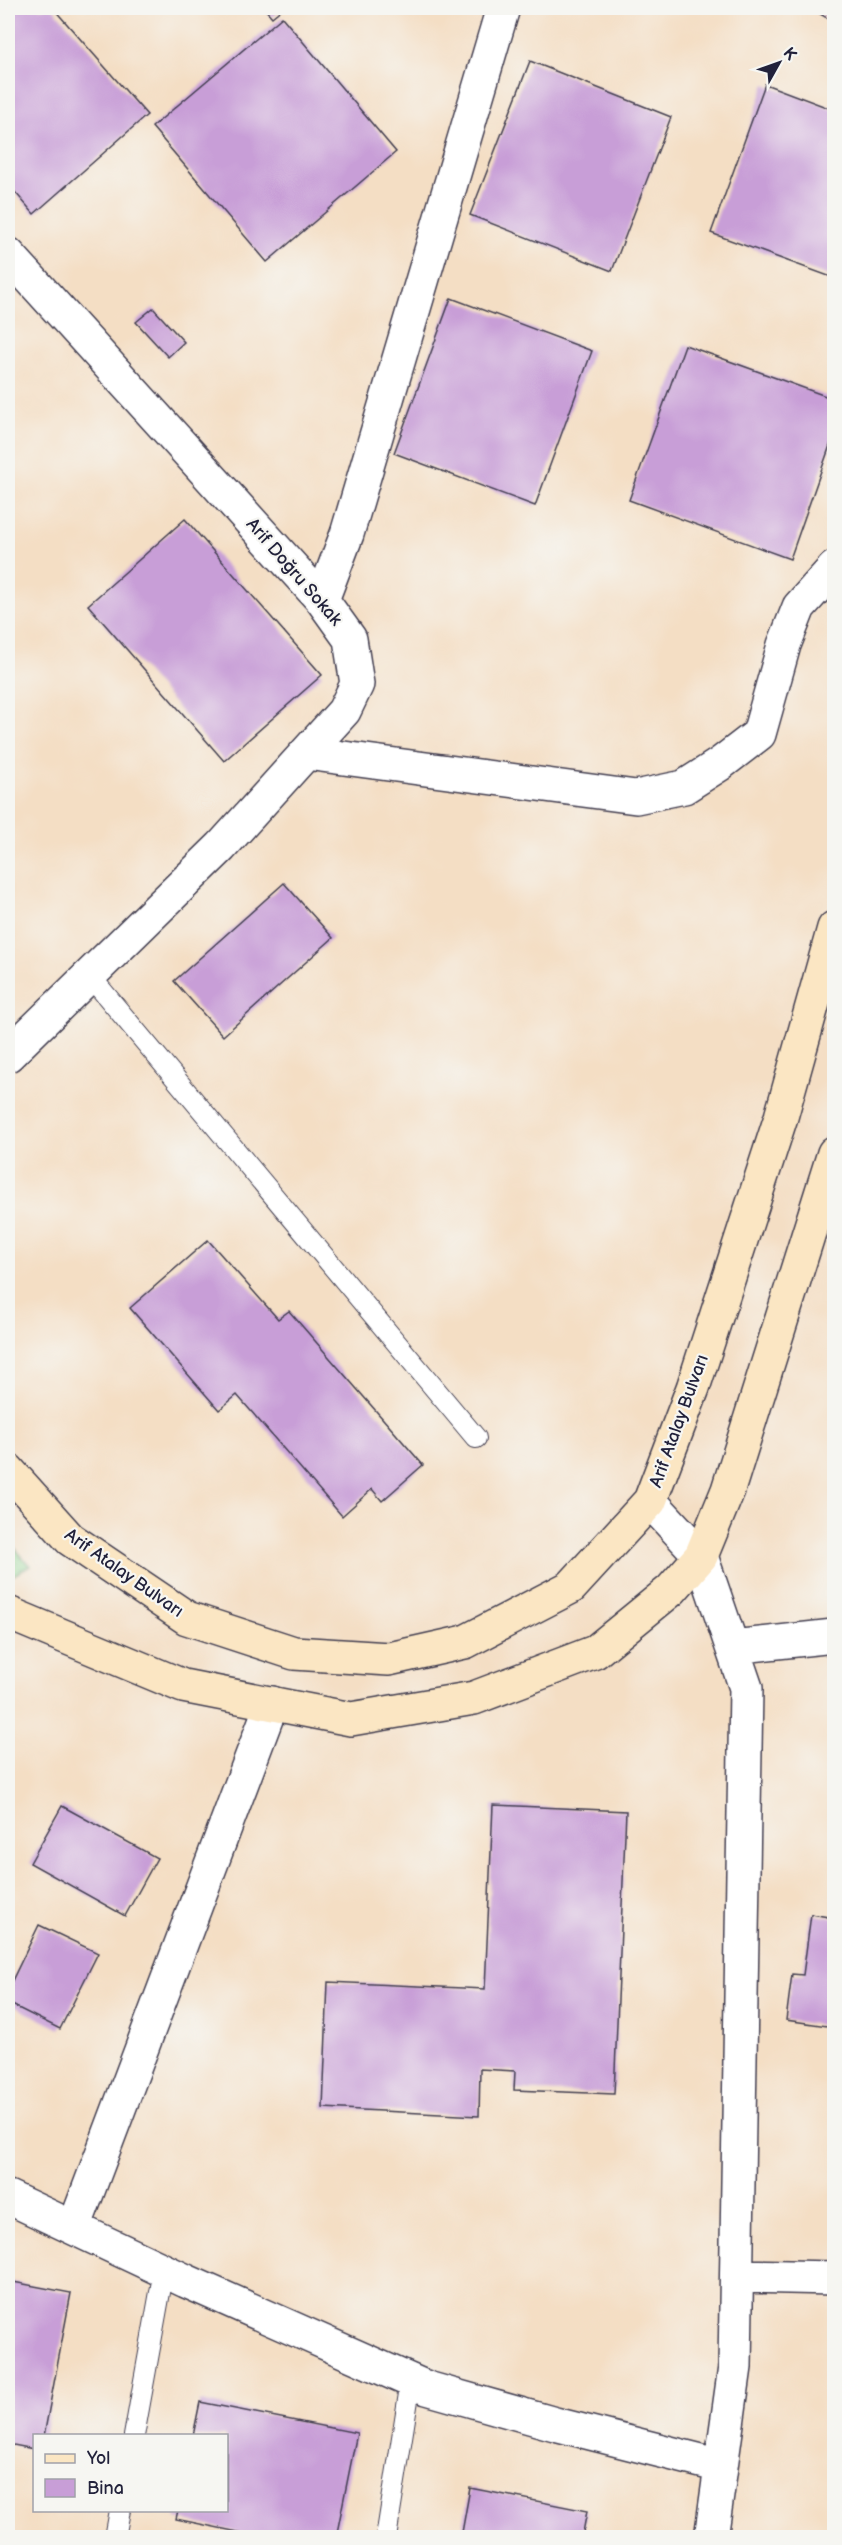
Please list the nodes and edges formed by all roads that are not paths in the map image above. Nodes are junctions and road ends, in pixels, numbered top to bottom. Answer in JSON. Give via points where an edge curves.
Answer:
{"nodes":[{"id":1,"x":503,"y":8,"type":"edge"},
{"id":2,"x":8,"y":254,"type":"edge"},
{"id":3,"x":834,"y":568,"type":"edge"},
{"id":4,"x":322,"y":600,"type":"junction"},
{"id":5,"x":306,"y":753,"type":"junction"},
{"id":6,"x":834,"y":928,"type":"edge"},
{"id":7,"x":89,"y":975,"type":"junction"},
{"id":8,"x":8,"y":1055,"type":"edge"},
{"id":9,"x":834,"y":1154,"type":"edge"},
{"id":10,"x":476,"y":1438,"type":"dead end"},
{"id":11,"x":8,"y":1470,"type":"edge"},
{"id":12,"x":650,"y":1501,"type":"junction"},
{"id":13,"x":701,"y":1556,"type":"junction"},
{"id":14,"x":8,"y":1613,"type":"edge"},
{"id":15,"x":834,"y":1636,"type":"edge"},
{"id":16,"x":732,"y":1647,"type":"junction"},
{"id":17,"x":272,"y":1703,"type":"junction"},
{"id":18,"x":8,"y":2197,"type":"edge"},
{"id":19,"x":74,"y":2228,"type":"junction"},
{"id":20,"x":164,"y":2270,"type":"junction"},
{"id":21,"x":736,"y":2276,"type":"junction"},
{"id":22,"x":834,"y":2278,"type":"edge"},
{"id":23,"x":411,"y":2380,"type":"junction"},
{"id":24,"x":134,"y":2434,"type":"edge"},
{"id":25,"x":721,"y":2466,"type":"junction"},
{"id":26,"x":120,"y":2512,"type":"edge"},
{"id":27,"x":115,"y":2538,"type":"edge"},
{"id":28,"x":386,"y":2538,"type":"edge"},
{"id":29,"x":711,"y":2538,"type":"edge"}],
"edges":[{"from":1,"to":4,"type":"street","via":[[346,534]]},
{"from":2,"to":4,"type":"street","name":"Arif Doğru Sokak"},
{"from":3,"to":5,"type":"street","via":[[799,607],[759,734],[684,787],[636,797]]},
{"from":4,"to":5,"type":"street","name":"Arif Doğru Sokak","via":[[350,639],[357,684],[344,711]]},
{"from":5,"to":7,"type":"street","name":"Arif Doğru Sokak","via":[[221,847]]},
{"from":6,"to":12,"type":"main road","name":"Arif Atalay Bulvarı","via":[[777,1129],[693,1388]]},
{"from":7,"to":8,"type":"street","name":"Arif Doğru Sokak"},
{"from":7,"to":10,"type":"lane"},
{"from":9,"to":13,"type":"main road","via":[[728,1490]]},
{"from":11,"to":12,"type":"main road","name":"Arif Atalay Bulvarı","via":[[70,1539],[187,1618],[294,1653],[389,1659],[465,1642],[571,1587]]},
{"from":12,"to":13,"type":"street"},
{"from":13,"to":16,"type":"street"},
{"from":13,"to":17,"type":"main road","via":[[671,1590],[595,1652],[474,1698],[351,1719]]},
{"from":14,"to":17,"type":"main road","via":[[183,1686]]},
{"from":15,"to":16,"type":"street"},
{"from":16,"to":21,"type":"street","via":[[746,1688]]},
{"from":17,"to":19,"type":"street"},
{"from":18,"to":19,"type":"street"},
{"from":19,"to":20,"type":"street"},
{"from":20,"to":23,"type":"street"},
{"from":20,"to":24,"type":"lane"},
{"from":21,"to":22,"type":"street"},
{"from":21,"to":25,"type":"street","via":[[735,2367]]},
{"from":23,"to":25,"type":"street","via":[[555,2424]]},
{"from":23,"to":28,"type":"lane"},
{"from":25,"to":29,"type":"street"},
{"from":26,"to":27,"type":"lane"}]}
